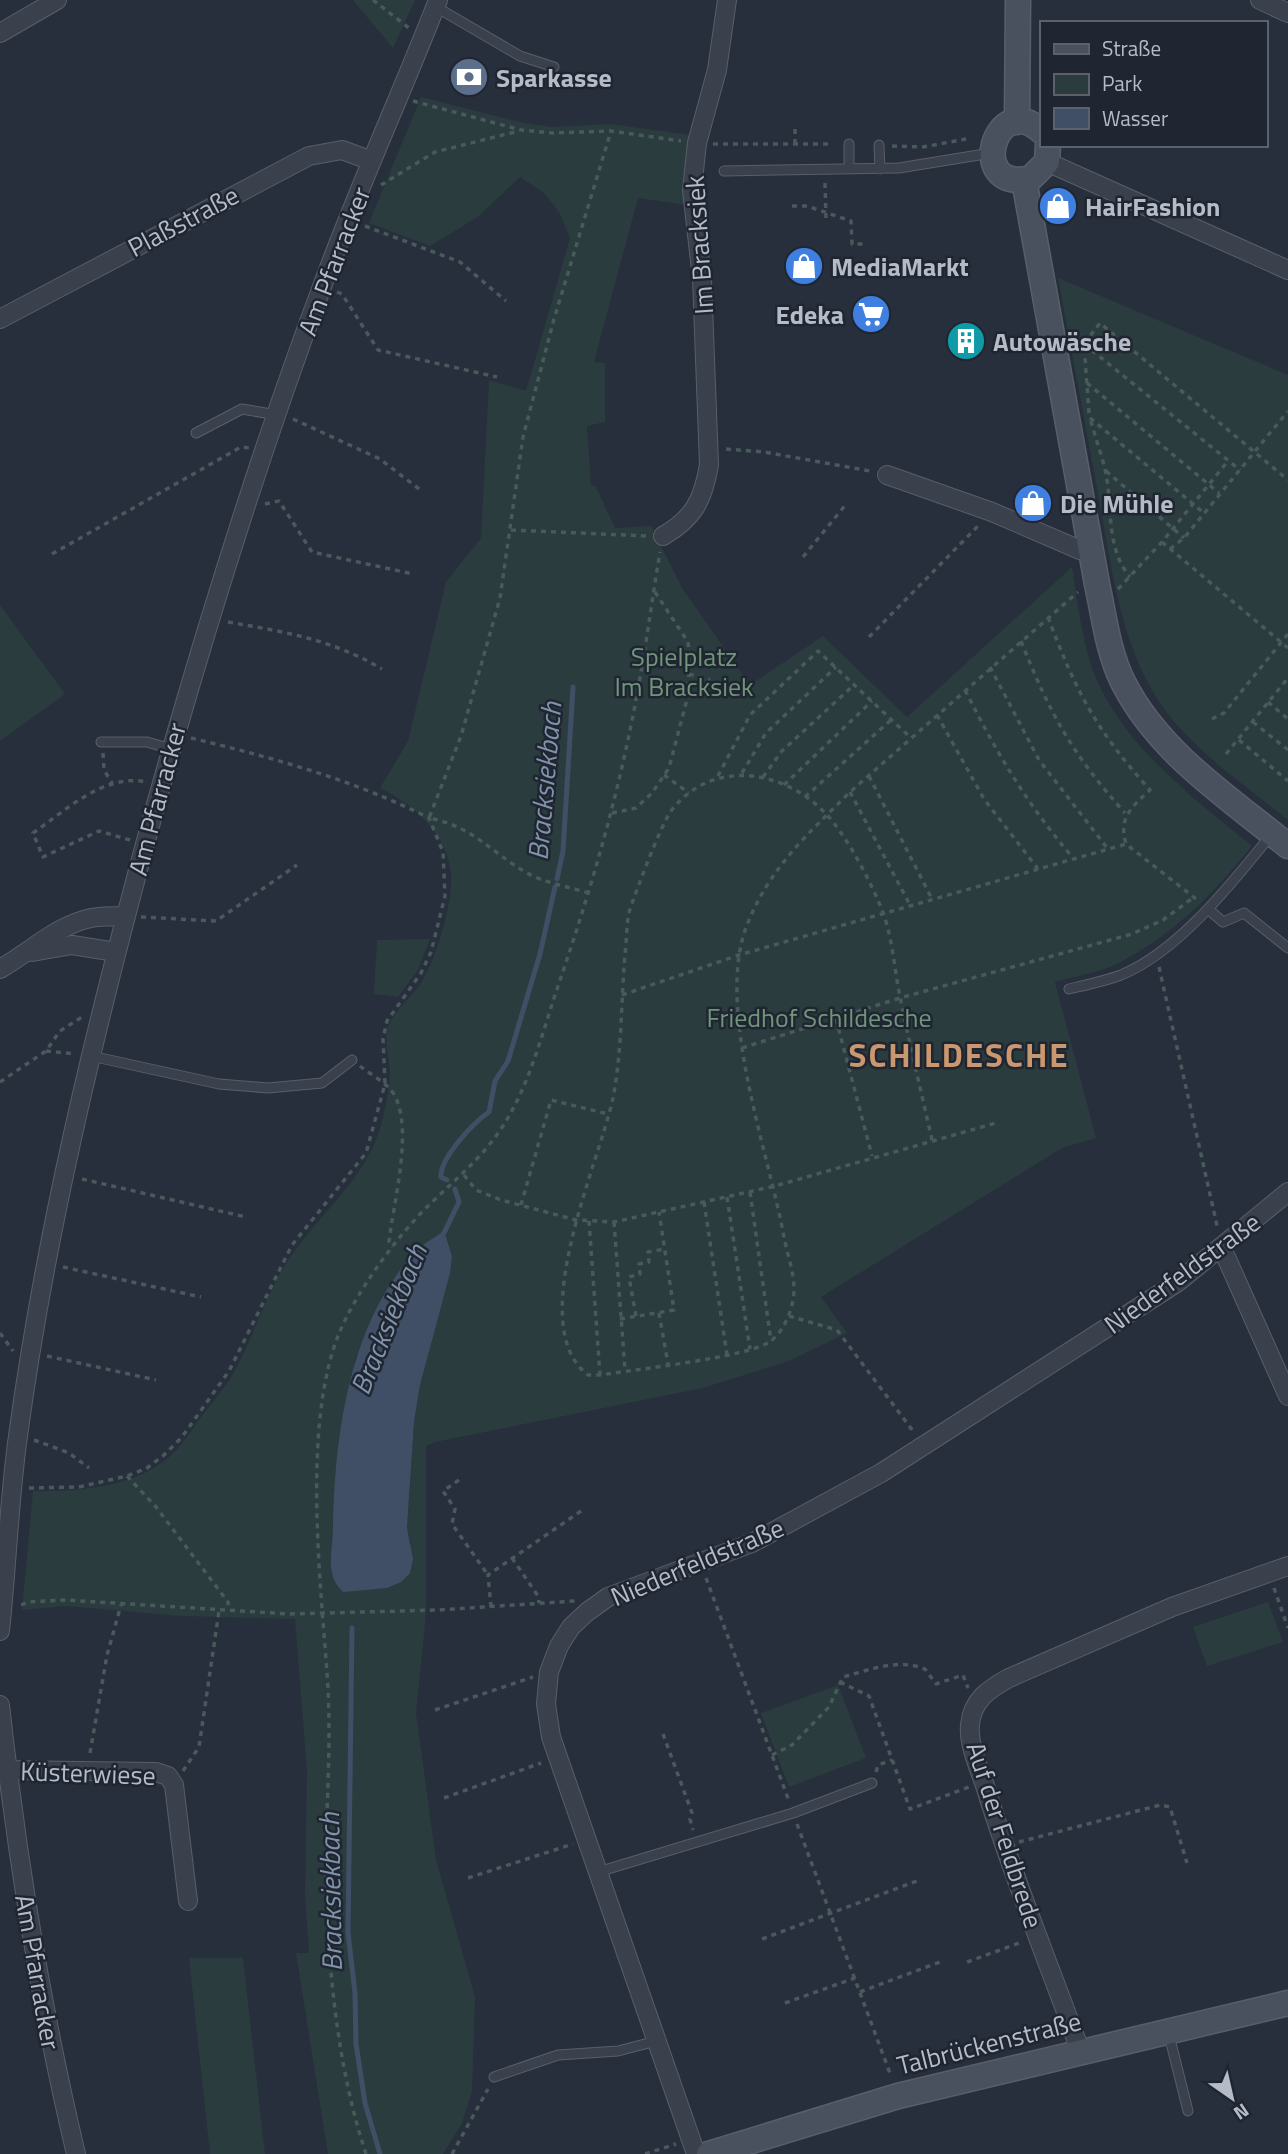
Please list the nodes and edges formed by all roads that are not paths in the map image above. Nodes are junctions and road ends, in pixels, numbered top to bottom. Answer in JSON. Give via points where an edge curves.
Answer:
{"nodes":[{"id":1,"x":57,"y":0,"type":"edge"},
{"id":2,"x":727,"y":0,"type":"edge"},
{"id":3,"x":1018,"y":0,"type":"edge"},
{"id":4,"x":1260,"y":0,"type":"edge"},
{"id":5,"x":437,"y":4,"type":"edge"},
{"id":6,"x":1288,"y":13,"type":"edge"},
{"id":7,"x":0,"y":33,"type":"edge"},
{"id":8,"x":554,"y":67,"type":"dead end"},
{"id":9,"x":1017,"y":122,"type":"junction"},
{"id":10,"x":1040,"y":130,"type":"edge"},
{"id":11,"x":849,"y":144,"type":"dead end"},
{"id":12,"x":884,"y":146,"type":"road end"},
{"id":13,"x":991,"y":153,"type":"junction"},
{"id":14,"x":1048,"y":153,"type":"edge"},
{"id":15,"x":372,"y":161,"type":"junction"},
{"id":16,"x":849,"y":169,"type":"junction"},
{"id":17,"x":880,"y":169,"type":"junction"},
{"id":18,"x":724,"y":170,"type":"dead end"},
{"id":19,"x":1024,"y":180,"type":"junction"},
{"id":20,"x":1288,"y":270,"type":"edge"},
{"id":21,"x":0,"y":319,"type":"edge"},
{"id":22,"x":277,"y":415,"type":"junction"},
{"id":23,"x":196,"y":433,"type":"dead end"},
{"id":24,"x":879,"y":473,"type":"road end"},
{"id":25,"x":663,"y":536,"type":"road end"},
{"id":26,"x":1092,"y":548,"type":"junction"},
{"id":27,"x":173,"y":741,"type":"junction"},
{"id":28,"x":102,"y":742,"type":"road end"},
{"id":29,"x":1280,"y":840,"type":"edge"},
{"id":30,"x":1209,"y":910,"type":"junction"},
{"id":31,"x":124,"y":916,"type":"junction"},
{"id":32,"x":1288,"y":948,"type":"edge"},
{"id":33,"x":116,"y":952,"type":"junction"},
{"id":34,"x":28,"y":953,"type":"junction"},
{"id":35,"x":0,"y":969,"type":"edge"},
{"id":36,"x":1069,"y":989,"type":"dead end"},
{"id":37,"x":91,"y":1056,"type":"junction"},
{"id":38,"x":352,"y":1060,"type":"road end"},
{"id":39,"x":1288,"y":1192,"type":"edge"},
{"id":40,"x":1222,"y":1248,"type":"junction"},
{"id":41,"x":1288,"y":1396,"type":"edge"},
{"id":42,"x":1288,"y":1566,"type":"edge"},
{"id":43,"x":1,"y":1622,"type":"edge"},
{"id":44,"x":0,"y":1705,"type":"edge"},
{"id":45,"x":7,"y":1770,"type":"junction"},
{"id":46,"x":872,"y":1783,"type":"road end"},
{"id":47,"x":596,"y":1872,"type":"junction"},
{"id":48,"x":188,"y":1901,"type":"dead end"},
{"id":49,"x":1288,"y":2003,"type":"edge"},
{"id":50,"x":1168,"y":2030,"type":"junction"},
{"id":51,"x":656,"y":2041,"type":"junction"},
{"id":52,"x":1080,"y":2050,"type":"junction"},
{"id":53,"x":494,"y":2077,"type":"road end"},
{"id":54,"x":1188,"y":2111,"type":"dead end"},
{"id":55,"x":76,"y":2154,"type":"edge"},
{"id":56,"x":696,"y":2154,"type":"edge"},
{"id":57,"x":709,"y":2154,"type":"edge"}],
"edges":[{"from":1,"to":7,"type":"street"},
{"from":2,"to":25,"type":"street","name":"Im Bracksiek","via":[[717,70],[697,143],[692,190],[702,279],[709,451],[704,495],[681,526]]},
{"from":3,"to":9,"type":"main road"},
{"from":4,"to":6,"type":"street"},
{"from":5,"to":8,"type":"lane","via":[[520,57]]},
{"from":5,"to":15,"type":"street","name":"Am Pfarracker"},
{"from":9,"to":10,"type":"main road"},
{"from":9,"to":13,"type":"main road","via":[[995,136]]},
{"from":11,"to":16,"type":"lane"},
{"from":12,"to":17,"type":"lane"},
{"from":13,"to":17,"type":"lane"},
{"from":13,"to":19,"type":"main road","via":[[998,170]]},
{"from":14,"to":19,"type":"main road","via":[[1038,174]]},
{"from":14,"to":20,"type":"street"},
{"from":15,"to":21,"type":"street","name":"Plaßstraße","via":[[342,150],[309,156]]},
{"from":15,"to":22,"type":"street","name":"Am Pfarracker"},
{"from":16,"to":17,"type":"lane"},
{"from":16,"to":18,"type":"lane"},
{"from":19,"to":26,"type":"main road"},
{"from":22,"to":23,"type":"lane","via":[[242,409]]},
{"from":22,"to":27,"type":"street","name":"Am Pfarracker","via":[[208,618]]},
{"from":24,"to":26,"type":"street","via":[[992,512],[1080,550]]},
{"from":26,"to":29,"type":"main road","via":[[1123,682],[1181,758]]},
{"from":27,"to":28,"type":"lane"},
{"from":27,"to":31,"type":"street","name":"Am Pfarracker"},
{"from":29,"to":30,"type":"lane"},
{"from":30,"to":32,"type":"lane","via":[[1223,922],[1244,913]]},
{"from":30,"to":36,"type":"lane","via":[[1122,975]]},
{"from":31,"to":33,"type":"street","name":"Am Pfarracker"},
{"from":31,"to":34,"type":"street","via":[[90,918],[53,933]]},
{"from":33,"to":34,"type":"street","via":[[72,945]]},
{"from":33,"to":37,"type":"street","name":"Am Pfarracker"},
{"from":34,"to":35,"type":"street"},
{"from":37,"to":38,"type":"lane","via":[[219,1084],[268,1088],[322,1083]]},
{"from":37,"to":43,"type":"street","name":"Am Pfarracker","via":[[47,1264],[18,1435]]},
{"from":39,"to":40,"type":"street","name":"Niederfeldstraße"},
{"from":40,"to":41,"type":"street"},
{"from":40,"to":47,"type":"street","name":"Niederfeldstraße","via":[[1178,1282],[924,1446],[752,1543],[608,1597],[571,1627],[549,1672],[546,1704],[558,1758]]},
{"from":42,"to":52,"type":"street","name":"Auf der Feldbrede","via":[[1172,1607],[1009,1678],[986,1690],[975,1706],[970,1726],[984,1782]]},
{"from":44,"to":45,"type":"street","name":"Am Pfarracker"},
{"from":45,"to":48,"type":"street","name":"Küsterwiese","via":[[156,1772],[168,1776],[174,1785]]},
{"from":45,"to":55,"type":"street","name":"Am Pfarracker","via":[[48,2035]]},
{"from":46,"to":47,"type":"lane","via":[[793,1814]]},
{"from":47,"to":51,"type":"street","name":"Niederfeldstraße"},
{"from":49,"to":50,"type":"main road","name":"Talbrückenstraße"},
{"from":50,"to":52,"type":"main road","name":"Talbrückenstraße"},
{"from":50,"to":54,"type":"lane"},
{"from":51,"to":53,"type":"lane","via":[[618,2051],[558,2055]]},
{"from":51,"to":56,"type":"street","name":"Niederfeldstraße"},
{"from":52,"to":57,"type":"main road","name":"Talbrückenstraße","via":[[898,2096]]}]}
